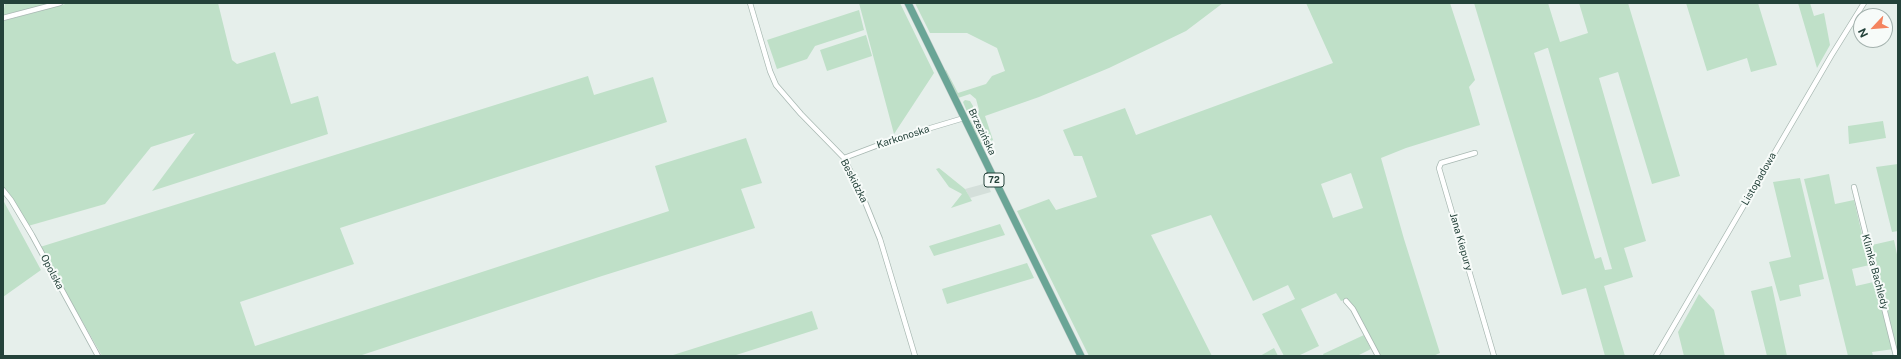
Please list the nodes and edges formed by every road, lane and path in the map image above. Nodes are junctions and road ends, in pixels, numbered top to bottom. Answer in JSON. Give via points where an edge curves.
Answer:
{"nodes":[{"id":1,"x":60,"y":3,"type":"edge"},
{"id":2,"x":750,"y":3,"type":"edge"},
{"id":3,"x":908,"y":3,"type":"edge"},
{"id":4,"x":1864,"y":3,"type":"edge"},
{"id":5,"x":3,"y":18,"type":"edge"},
{"id":6,"x":964,"y":118,"type":"junction"},
{"id":7,"x":1475,"y":153,"type":"dead end"},
{"id":8,"x":844,"y":158,"type":"junction"},
{"id":9,"x":1854,"y":187,"type":"dead end"},
{"id":10,"x":3,"y":190,"type":"edge"},
{"id":11,"x":1346,"y":301,"type":"dead end"},
{"id":12,"x":98,"y":356,"type":"edge"},
{"id":13,"x":915,"y":356,"type":"edge"},
{"id":14,"x":1081,"y":356,"type":"edge"},
{"id":15,"x":1378,"y":356,"type":"edge"},
{"id":16,"x":1494,"y":356,"type":"edge"},
{"id":17,"x":1656,"y":356,"type":"edge"},
{"id":18,"x":1896,"y":356,"type":"edge"}],
"edges":[{"from":1,"to":5,"type":"street"},
{"from":2,"to":8,"type":"street","name":"Beskidzka","via":[[776,85]]},
{"from":3,"to":6,"type":"main road","name":"Brzezińska","number":"72"},
{"from":4,"to":17,"type":"street","name":"Listopadowa","via":[[1830,56]]},
{"from":6,"to":8,"type":"street","name":"Karkonoska","via":[[897,138]]},
{"from":6,"to":14,"type":"main road","name":"Brzezińska","number":"72"},
{"from":7,"to":16,"type":"street","name":"Jana Kiepury","via":[[1441,163],[1439,168]]},
{"from":8,"to":13,"type":"street","name":"Beskidzka","via":[[864,197],[880,239]]},
{"from":9,"to":18,"type":"street","name":"Klimka Bachledy"},
{"from":10,"to":12,"type":"street","name":"Opolska","via":[[32,235]]},
{"from":11,"to":15,"type":"street","via":[[1353,309]]}]}
